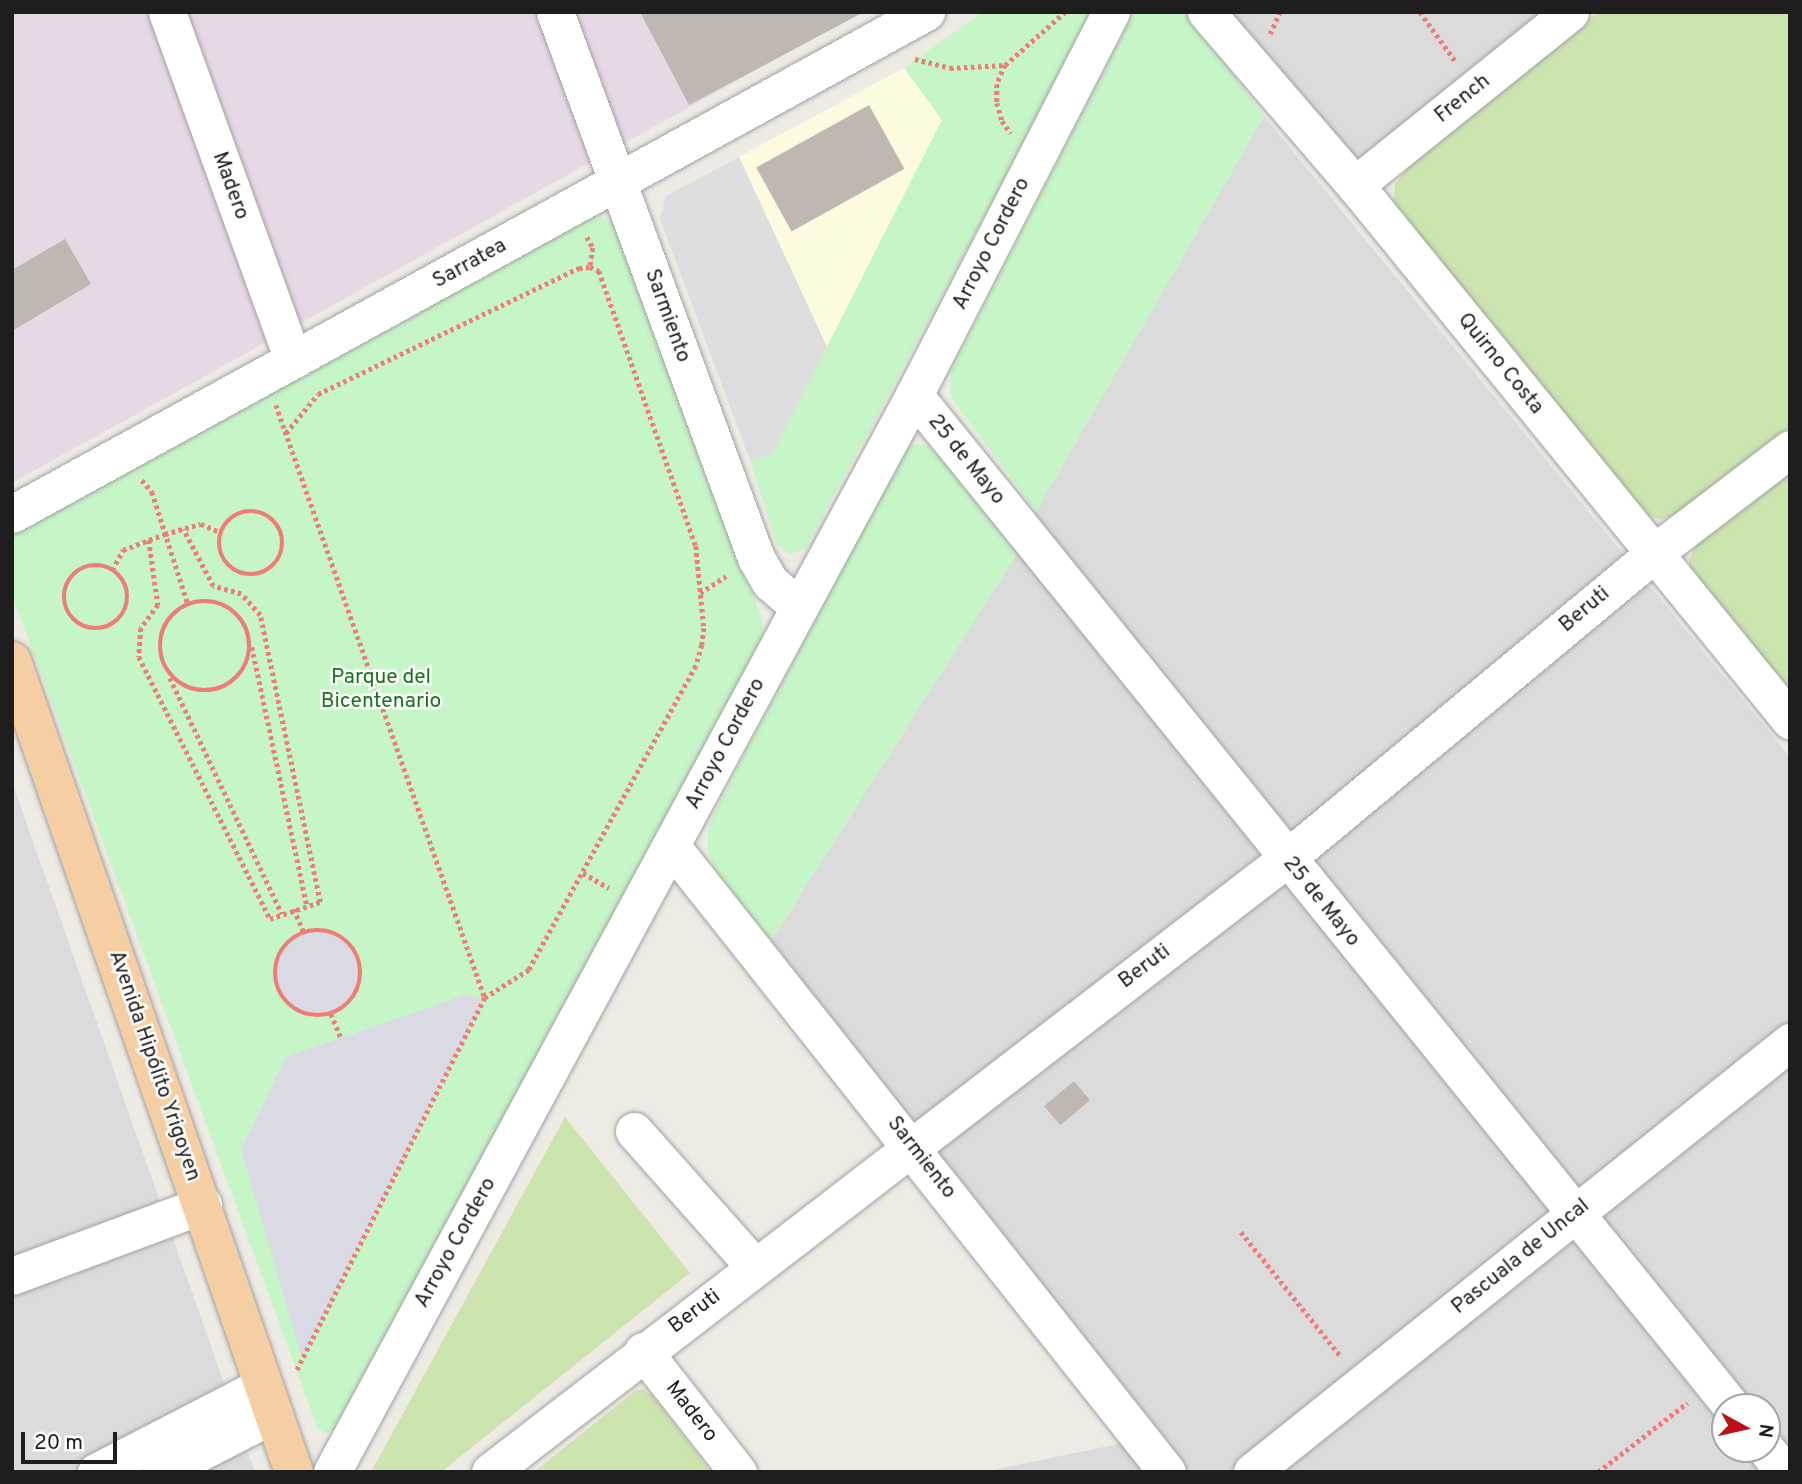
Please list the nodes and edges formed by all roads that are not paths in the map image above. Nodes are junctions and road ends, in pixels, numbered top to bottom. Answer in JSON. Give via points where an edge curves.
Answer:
{"nodes":[{"id":1,"x":167,"y":12,"type":"edge"},
{"id":2,"x":555,"y":12,"type":"edge"},
{"id":3,"x":926,"y":12,"type":"edge"},
{"id":4,"x":1111,"y":12,"type":"edge"},
{"id":5,"x":1206,"y":12,"type":"edge"},
{"id":6,"x":1570,"y":12,"type":"edge"},
{"id":7,"x":618,"y":183,"type":"junction"},
{"id":8,"x":1355,"y":185,"type":"junction"},
{"id":9,"x":279,"y":367,"type":"junction"},
{"id":10,"x":914,"y":395,"type":"junction"},
{"id":11,"x":1790,"y":449,"type":"edge"},
{"id":12,"x":12,"y":514,"type":"edge"},
{"id":13,"x":1654,"y":553,"type":"junction"},
{"id":14,"x":799,"y":607,"type":"junction"},
{"id":15,"x":12,"y":661,"type":"edge"},
{"id":16,"x":1790,"y":720,"type":"edge"},
{"id":17,"x":672,"y":846,"type":"junction"},
{"id":18,"x":1286,"y":859,"type":"junction"},
{"id":19,"x":1790,"y":1042,"type":"edge"},
{"id":20,"x":635,"y":1131,"type":"dead end"},
{"id":21,"x":911,"y":1145,"type":"junction"},
{"id":22,"x":203,"y":1205,"type":"junction"},
{"id":23,"x":1575,"y":1214,"type":"junction"},
{"id":24,"x":754,"y":1266,"type":"junction"},
{"id":25,"x":12,"y":1276,"type":"edge"},
{"id":26,"x":643,"y":1351,"type":"junction"},
{"id":27,"x":1720,"y":1393,"type":"edge"},
{"id":28,"x":269,"y":1400,"type":"junction"},
{"id":29,"x":96,"y":1472,"type":"edge"},
{"id":30,"x":161,"y":1472,"type":"edge"},
{"id":31,"x":294,"y":1472,"type":"edge"},
{"id":32,"x":332,"y":1472,"type":"edge"},
{"id":33,"x":490,"y":1472,"type":"edge"},
{"id":34,"x":738,"y":1472,"type":"edge"},
{"id":35,"x":1167,"y":1472,"type":"edge"},
{"id":36,"x":1252,"y":1472,"type":"edge"}],
"edges":[{"from":1,"to":9,"type":"street","name":"Madero"},
{"from":2,"to":7,"type":"street","name":"Sarmiento"},
{"from":3,"to":7,"type":"street","name":"Sarratea"},
{"from":4,"to":10,"type":"street","name":"Arroyo Cordero"},
{"from":5,"to":8,"type":"street","name":"Quirno Costa"},
{"from":6,"to":8,"type":"street","name":"French"},
{"from":7,"to":9,"type":"street","name":"Sarratea"},
{"from":7,"to":14,"type":"street","name":"Sarmiento","via":[[756,558],[770,582]]},
{"from":8,"to":13,"type":"street","name":"Quirno Costa"},
{"from":9,"to":12,"type":"street","name":"Sarratea"},
{"from":10,"to":14,"type":"street","name":"Arroyo Cordero"},
{"from":10,"to":18,"type":"street","name":"25 de Mayo"},
{"from":11,"to":13,"type":"street","name":"Beruti"},
{"from":13,"to":16,"type":"street","name":"Quirno Costa"},
{"from":13,"to":18,"type":"street","name":"Beruti"},
{"from":14,"to":17,"type":"street","name":"Arroyo Cordero"},
{"from":15,"to":22,"type":"main road","name":"Avenida Hipólito Yrigoyen"},
{"from":17,"to":21,"type":"street","name":"Sarmiento"},
{"from":17,"to":32,"type":"street","name":"Arroyo Cordero"},
{"from":18,"to":21,"type":"street","name":"Beruti"},
{"from":18,"to":23,"type":"street","name":"25 de Mayo"},
{"from":19,"to":23,"type":"street","name":"Pascuala de Uncal"},
{"from":20,"to":24,"type":"street"},
{"from":21,"to":24,"type":"street","name":"Beruti"},
{"from":21,"to":35,"type":"street","name":"Sarmiento"},
{"from":22,"to":25,"type":"street"},
{"from":22,"to":28,"type":"main road","name":"Avenida Hipólito Yrigoyen"},
{"from":23,"to":27,"type":"street","name":"25 de Mayo"},
{"from":23,"to":36,"type":"street","name":"Pascuala de Uncal"},
{"from":24,"to":26,"type":"street","name":"Beruti"},
{"from":26,"to":33,"type":"street","name":"Beruti"},
{"from":26,"to":34,"type":"street","name":"Madero"},
{"from":28,"to":29,"type":"street"},
{"from":28,"to":30,"type":"street"},
{"from":28,"to":31,"type":"main road","name":"Avenida Hipólito Yrigoyen"}]}
